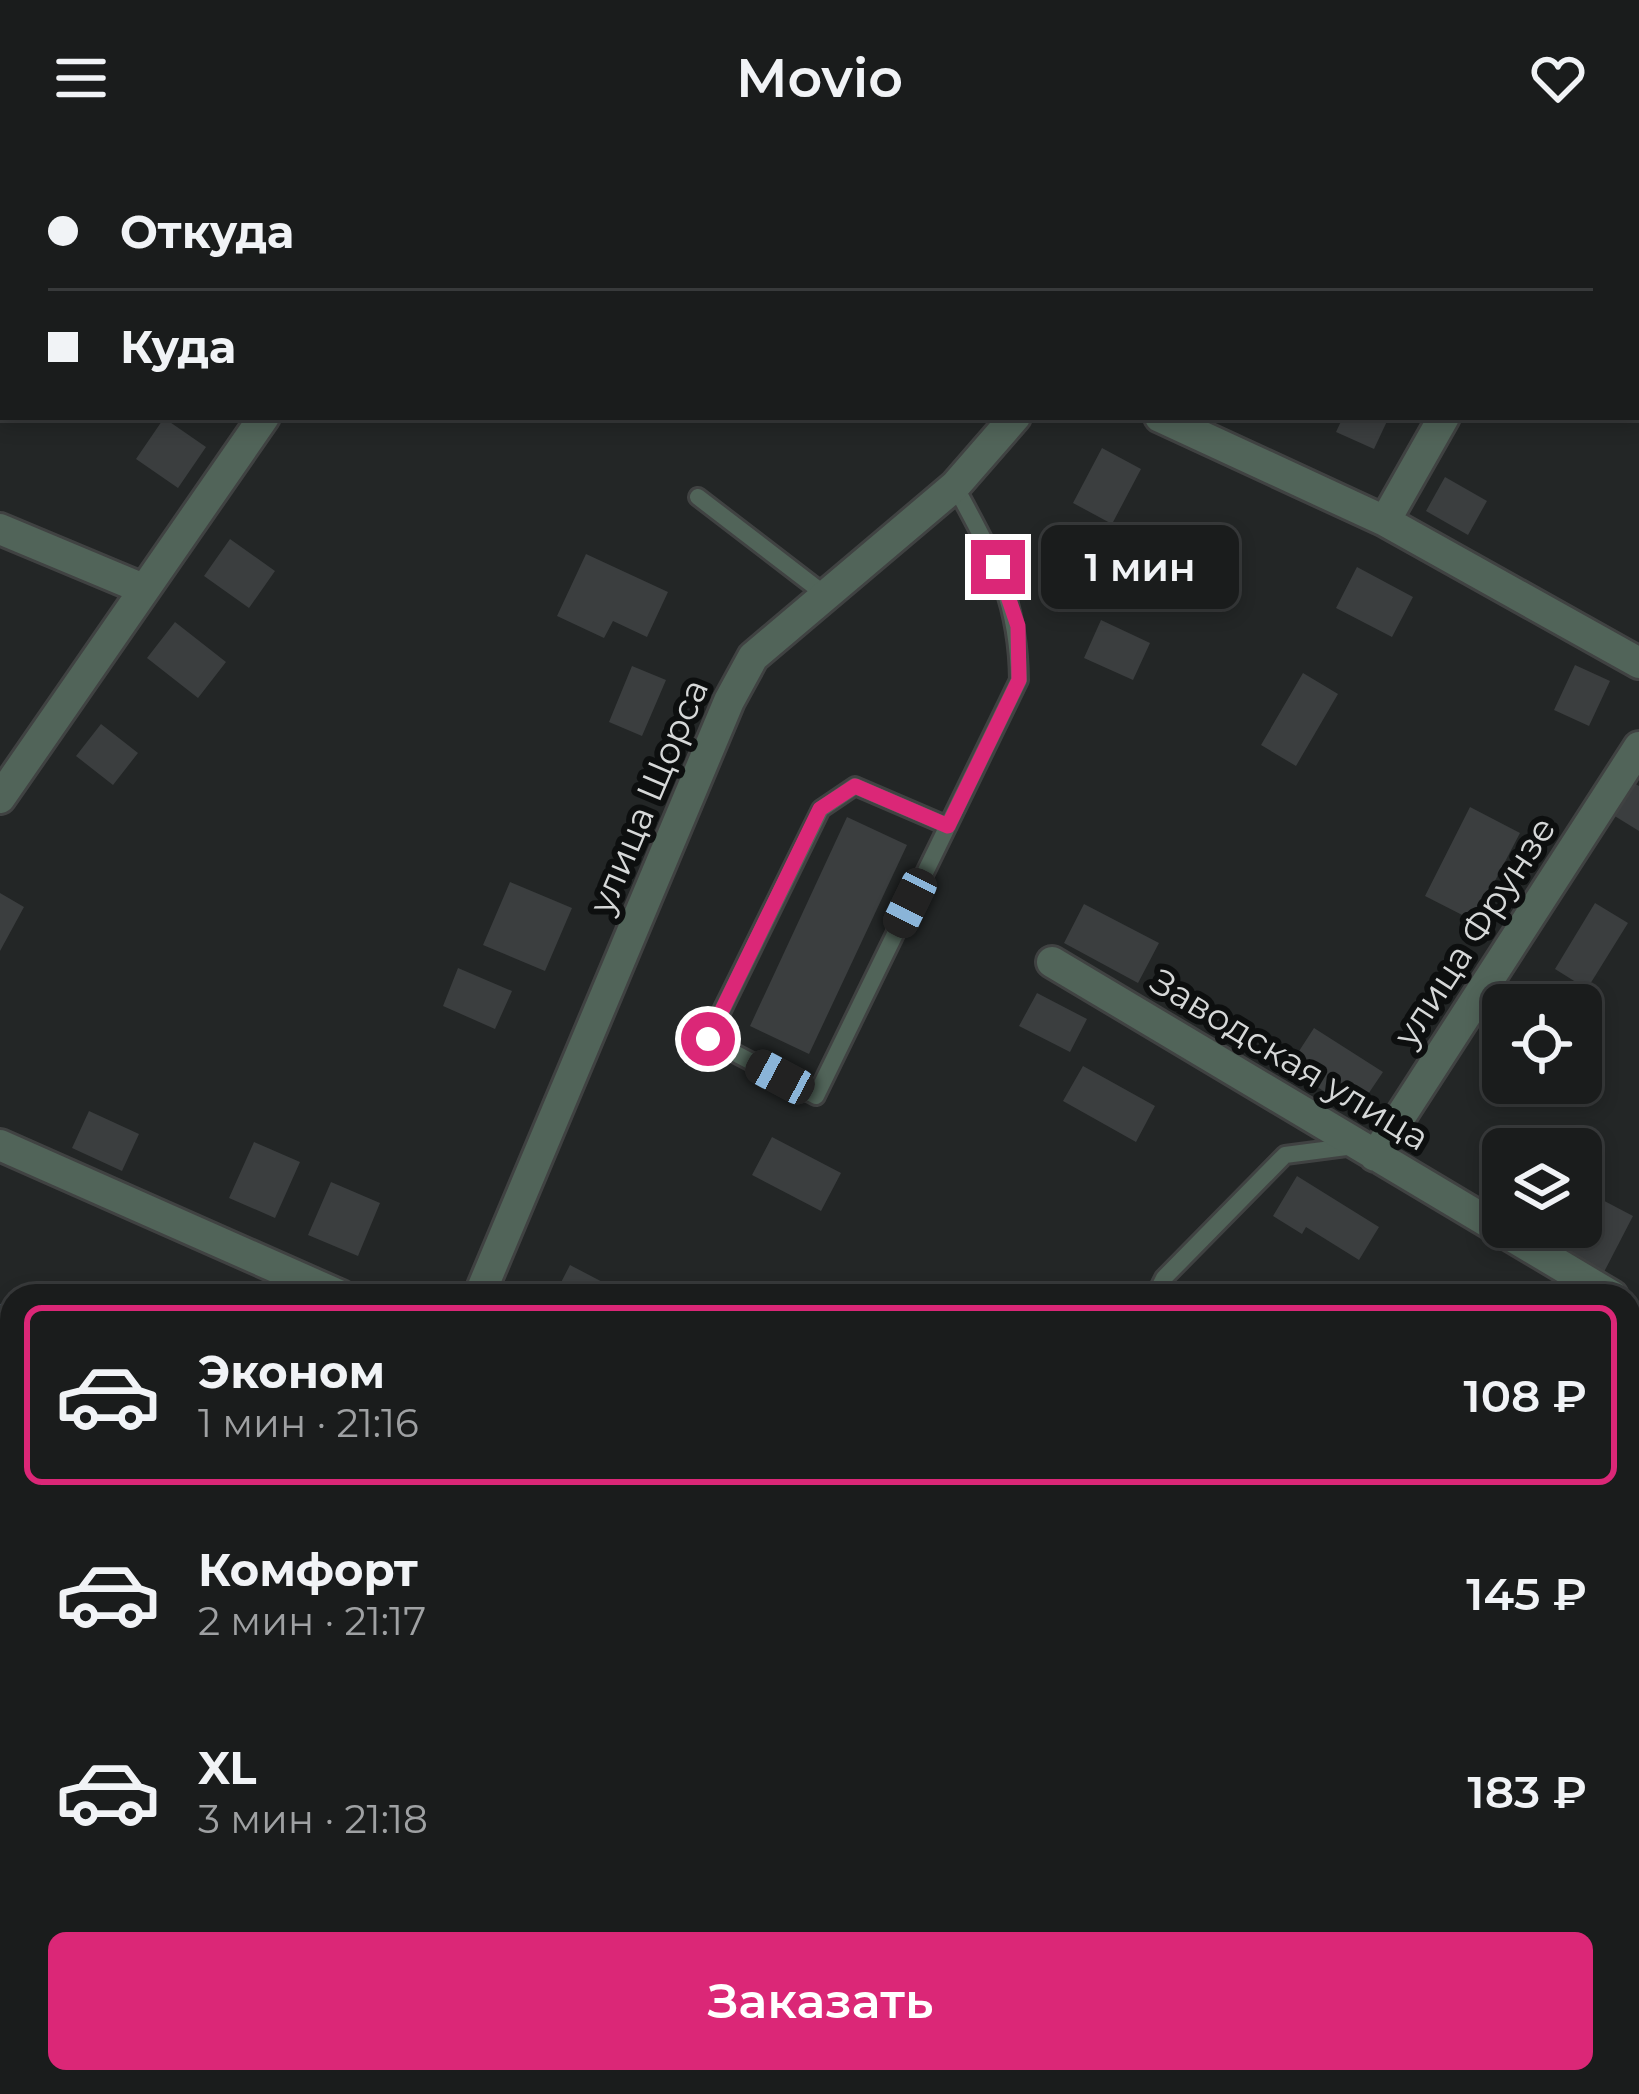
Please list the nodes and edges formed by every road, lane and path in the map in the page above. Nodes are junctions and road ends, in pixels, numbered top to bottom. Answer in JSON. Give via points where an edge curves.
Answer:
{"nodes":[{"id":1,"x":262,"y":420,"type":"edge"},
{"id":2,"x":1012,"y":420,"type":"edge"},
{"id":3,"x":1166,"y":420,"type":"edge"},
{"id":4,"x":1442,"y":420,"type":"edge"},
{"id":5,"x":955,"y":486,"type":"junction"},
{"id":6,"x":698,"y":497,"type":"dead end"},
{"id":7,"x":1384,"y":521,"type":"junction"},
{"id":8,"x":0,"y":529,"type":"edge"},
{"id":9,"x":141,"y":588,"type":"junction"},
{"id":10,"x":823,"y":592,"type":"junction"},
{"id":11,"x":1639,"y":663,"type":"edge"},
{"id":12,"x":1639,"y":747,"type":"edge"},
{"id":13,"x":0,"y":797,"type":"edge"},
{"id":14,"x":948,"y":826,"type":"junction"},
{"id":15,"x":1052,"y":962,"type":"dead end"},
{"id":16,"x":0,"y":1145,"type":"edge"},
{"id":17,"x":1365,"y":1151,"type":"junction"},
{"id":18,"x":314,"y":1284,"type":"edge"},
{"id":19,"x":484,"y":1284,"type":"edge"},
{"id":20,"x":1161,"y":1284,"type":"edge"},
{"id":21,"x":1592,"y":1284,"type":"edge"}],
"edges":[{"from":1,"to":9,"type":"street"},
{"from":2,"to":5,"type":"street","name":"улица Щорса"},
{"from":3,"to":7,"type":"street"},
{"from":4,"to":7,"type":"street"},
{"from":5,"to":10,"type":"street","name":"улица Щорса"},
{"from":5,"to":14,"type":"lane","via":[[1018,626],[1019,680]]},
{"from":6,"to":10,"type":"lane"},
{"from":7,"to":11,"type":"street"},
{"from":8,"to":9,"type":"street"},
{"from":9,"to":13,"type":"street"},
{"from":10,"to":19,"type":"street","name":"улица Щорса","via":[[753,657],[729,701]]},
{"from":12,"to":17,"type":"street","name":"улица Фрунзе"},
{"from":14,"to":14,"type":"lane","via":[[816,1096],[708,1039],[820,809],[855,786]]},
{"from":15,"to":17,"type":"street","name":"Заводская улица"},
{"from":16,"to":18,"type":"street"},
{"from":17,"to":20,"type":"lane","via":[[1285,1155]]},
{"from":17,"to":21,"type":"street","name":"Заводская улица"}]}
